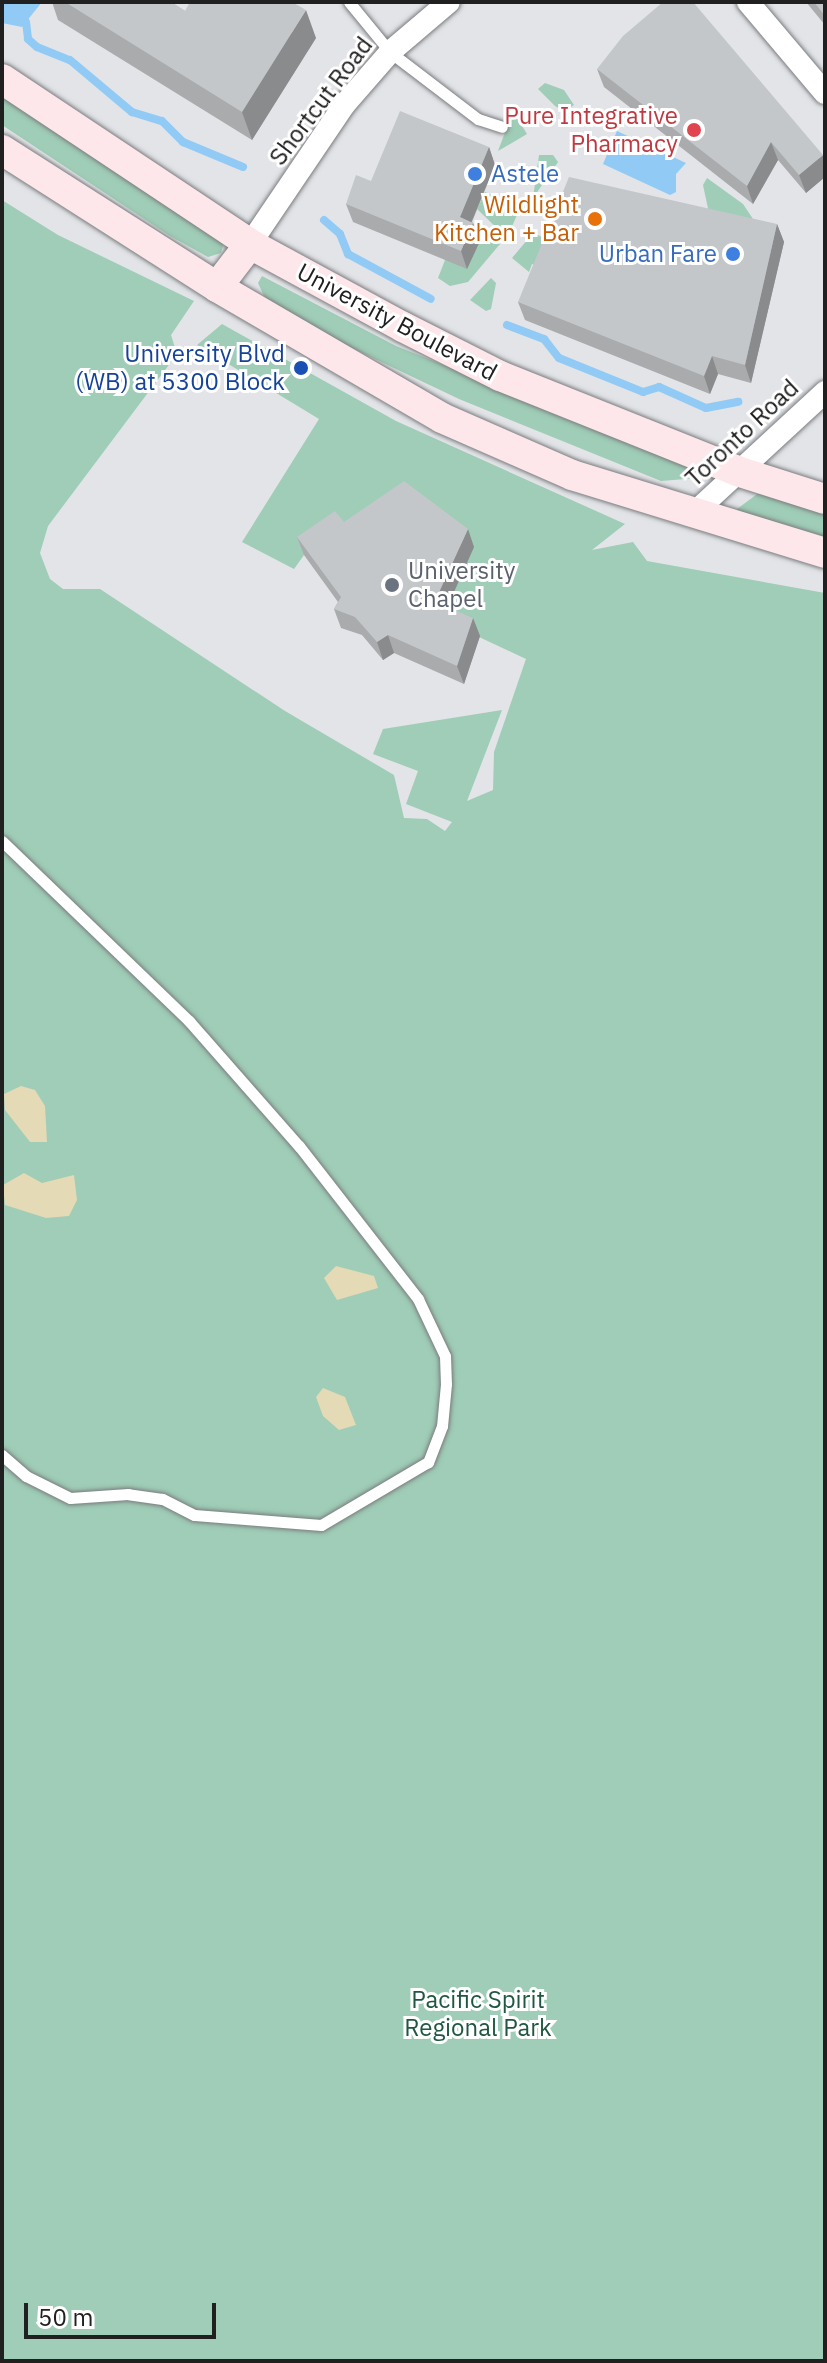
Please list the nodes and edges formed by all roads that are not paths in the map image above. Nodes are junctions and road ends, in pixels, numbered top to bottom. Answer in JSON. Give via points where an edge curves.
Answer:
{"nodes":[{"id":1,"x":349,"y":2,"type":"edge"},
{"id":2,"x":449,"y":2,"type":"edge"},
{"id":3,"x":748,"y":2,"type":"edge"},
{"id":4,"x":390,"y":52,"type":"junction"},
{"id":5,"x":2,"y":79,"type":"edge"},
{"id":6,"x":825,"y":93,"type":"edge"},
{"id":7,"x":502,"y":127,"type":"dead end"},
{"id":8,"x":2,"y":150,"type":"edge"},
{"id":9,"x":250,"y":244,"type":"junction"},
{"id":10,"x":217,"y":287,"type":"junction"},
{"id":11,"x":825,"y":392,"type":"edge"},
{"id":12,"x":737,"y":471,"type":"junction"},
{"id":13,"x":825,"y":499,"type":"edge"},
{"id":14,"x":695,"y":512,"type":"junction"},
{"id":15,"x":825,"y":553,"type":"edge"},
{"id":16,"x":2,"y":841,"type":"edge"},
{"id":17,"x":2,"y":1455,"type":"edge"}],
"edges":[{"from":1,"to":4,"type":"lane"},
{"from":2,"to":4,"type":"street","name":"Shortcut Road"},
{"from":3,"to":6,"type":"street"},
{"from":4,"to":7,"type":"lane","via":[[478,119]]},
{"from":4,"to":9,"type":"street","name":"Shortcut Road","via":[[344,105]]},
{"from":5,"to":9,"type":"main road","name":"University Boulevard"},
{"from":8,"to":10,"type":"main road"},
{"from":9,"to":10,"type":"main road"},
{"from":9,"to":12,"type":"main road","name":"University Boulevard","via":[[500,376]]},
{"from":10,"to":14,"type":"main road","via":[[442,418],[572,475]]},
{"from":11,"to":12,"type":"street","name":"Toronto Road"},
{"from":12,"to":13,"type":"main road","name":"University Boulevard"},
{"from":12,"to":14,"type":"street","name":"Toronto Road"},
{"from":14,"to":15,"type":"main road"},
{"from":16,"to":17,"type":"lane","via":[[189,1021],[299,1146],[418,1299],[445,1356],[446,1384],[442,1426],[428,1462],[321,1525],[194,1515],[162,1499],[128,1494],[70,1498],[26,1476]]}]}
